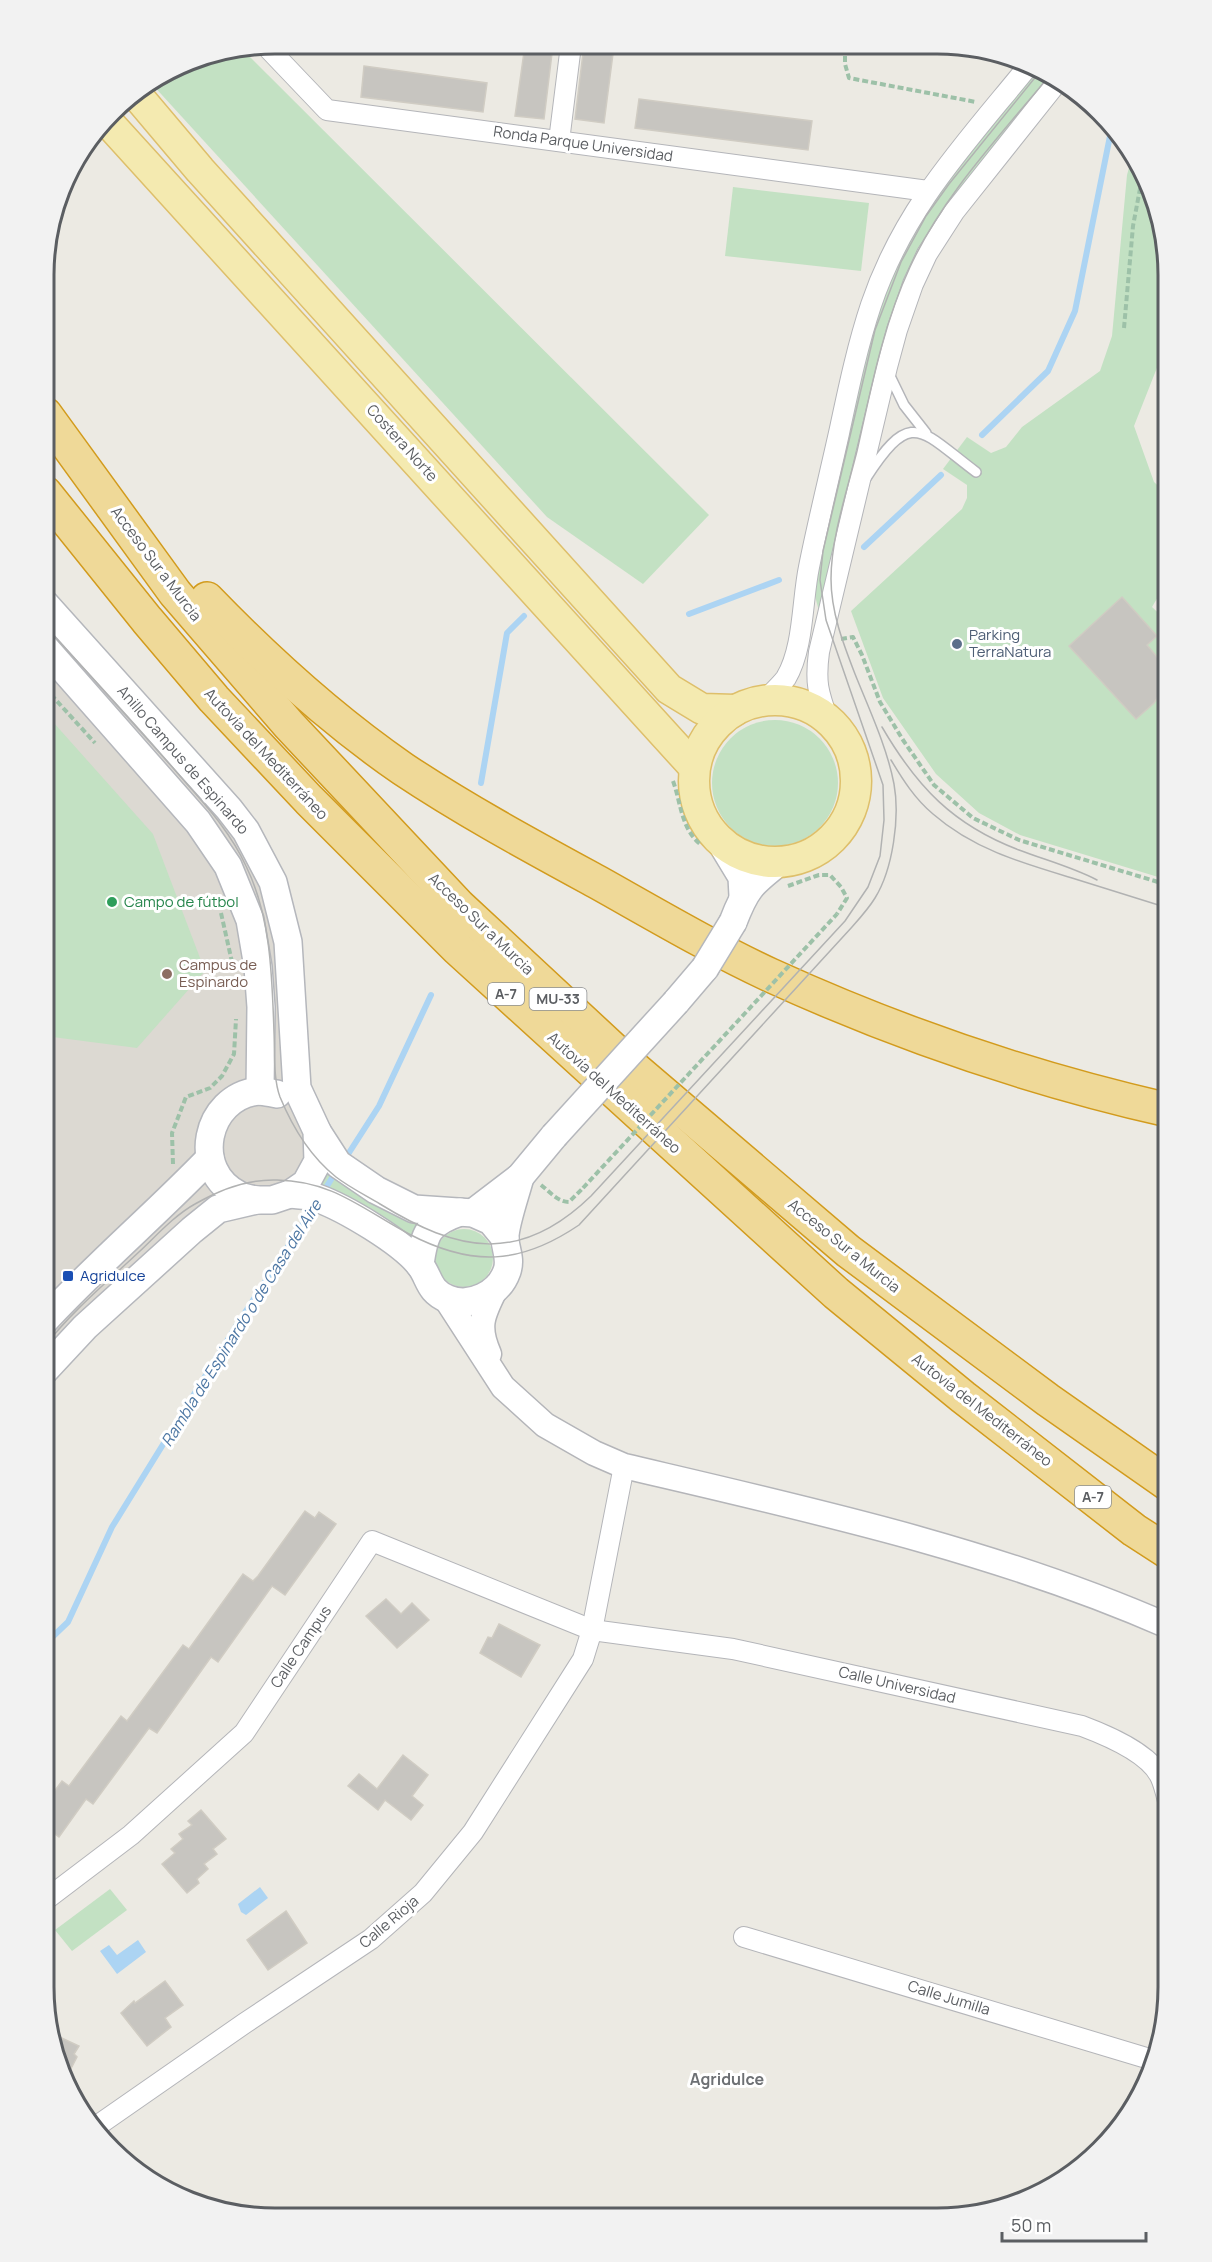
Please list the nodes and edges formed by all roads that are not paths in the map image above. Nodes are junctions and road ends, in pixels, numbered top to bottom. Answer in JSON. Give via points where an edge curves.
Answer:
{"nodes":[{"id":1,"x":274,"y":54,"type":"edge"},
{"id":2,"x":570,"y":54,"type":"edge"},
{"id":3,"x":1024,"y":72,"type":"edge"},
{"id":4,"x":1053,"y":87,"type":"edge"},
{"id":5,"x":141,"y":100,"type":"edge"},
{"id":6,"x":112,"y":126,"type":"edge"},
{"id":7,"x":559,"y":141,"type":"junction"},
{"id":8,"x":928,"y":191,"type":"junction"},
{"id":9,"x":887,"y":368,"type":"junction"},
{"id":10,"x":54,"y":423,"type":"edge"},
{"id":11,"x":54,"y":425,"type":"edge"},
{"id":12,"x":929,"y":437,"type":"junction"},
{"id":13,"x":976,"y":472,"type":"dead end"},
{"id":14,"x":858,"y":490,"type":"junction"},
{"id":15,"x":54,"y":504,"type":"edge"},
{"id":16,"x":54,"y":614,"type":"edge"},
{"id":17,"x":54,"y":658,"type":"edge"},
{"id":18,"x":764,"y":701,"type":"junction"},
{"id":19,"x":735,"y":710,"type":"junction"},
{"id":20,"x":828,"y":720,"type":"junction"},
{"id":21,"x":682,"y":771,"type":"junction"},
{"id":22,"x":711,"y":844,"type":"junction"},
{"id":23,"x":779,"y":862,"type":"junction"},
{"id":24,"x":748,"y":889,"type":"junction"},
{"id":25,"x":260,"y":1091,"type":"junction"},
{"id":26,"x":1158,"y":1108,"type":"edge"},
{"id":27,"x":312,"y":1122,"type":"junction"},
{"id":28,"x":210,"y":1158,"type":"junction"},
{"id":29,"x":522,"y":1174,"type":"junction"},
{"id":30,"x":290,"y":1194,"type":"junction"},
{"id":31,"x":257,"y":1200,"type":"junction"},
{"id":32,"x":467,"y":1213,"type":"junction"},
{"id":33,"x":505,"y":1238,"type":"junction"},
{"id":34,"x":420,"y":1265,"type":"junction"},
{"id":35,"x":495,"y":1290,"type":"junction"},
{"id":36,"x":447,"y":1299,"type":"junction"},
{"id":37,"x":54,"y":1310,"type":"edge"},
{"id":38,"x":54,"y":1360,"type":"edge"},
{"id":39,"x":503,"y":1387,"type":"junction"},
{"id":40,"x":1020,"y":1440,"type":"junction"},
{"id":41,"x":624,"y":1466,"type":"junction"},
{"id":42,"x":1158,"y":1477,"type":"edge"},
{"id":43,"x":1158,"y":1528,"type":"edge"},
{"id":44,"x":1158,"y":1546,"type":"edge"},
{"id":45,"x":1158,"y":1622,"type":"edge"},
{"id":46,"x":592,"y":1630,"type":"junction"},
{"id":47,"x":1158,"y":1773,"type":"edge"},
{"id":48,"x":54,"y":1893,"type":"edge"},
{"id":49,"x":744,"y":1937,"type":"dead end"},
{"id":50,"x":1147,"y":2054,"type":"edge"},
{"id":51,"x":101,"y":2123,"type":"edge"}],
"edges":[{"from":1,"to":7,"type":"street","name":"Ronda Parque Universidad","via":[[327,110]]},
{"from":2,"to":7,"type":"street"},
{"from":3,"to":8,"type":"street"},
{"from":4,"to":9,"type":"street","via":[[973,186],[927,254],[904,306]]},
{"from":5,"to":19,"type":"main road","via":[[669,689],[702,709]]},
{"from":6,"to":21,"type":"main road","name":"Costera Norte","via":[[502,554]]},
{"from":7,"to":8,"type":"street","name":"Ronda Parque Universidad"},
{"from":8,"to":18,"type":"street","via":[[896,244],[871,306],[808,569],[794,657],[786,678]]},
{"from":9,"to":12,"type":"lane","via":[[908,411]]},
{"from":9,"to":14,"type":"street"},
{"from":10,"to":26,"type":"highway","via":[[236,629],[334,716],[431,788],[651,912],[824,999],[986,1060]]},
{"from":11,"to":42,"type":"highway","name":"Acceso Sur a Murcia","number":"MU-33","via":[[175,593],[297,733],[476,921],[622,1057],[848,1251],[1039,1394]]},
{"from":12,"to":13,"type":"lane"},
{"from":12,"to":14,"type":"lane","via":[[916,431],[895,440]]},
{"from":14,"to":20,"type":"street","via":[[816,675]]},
{"from":15,"to":40,"type":"highway","name":"Autovía del Mediterráneo","number":"A-7","via":[[214,699],[458,949],[836,1293]]},
{"from":16,"to":27,"type":"main road","name":"Anillo Campus de Espinardo","via":[[229,809],[246,831],[273,882],[288,942],[297,1088]]},
{"from":17,"to":25,"type":"main road","name":"Anillo Campus de Espinardo","via":[[198,822],[228,866],[250,920],[258,967]]},
{"from":18,"to":19,"type":"main road"},
{"from":18,"to":20,"type":"main road","via":[[787,701],[809,707]]},
{"from":19,"to":21,"type":"main road","via":[[716,725]]},
{"from":20,"to":23,"type":"main road","via":[[839,732],[854,762],[856,779],[850,812],[832,839],[819,849],[805,857]]},
{"from":21,"to":22,"type":"main road","via":[[693,788]]},
{"from":22,"to":23,"type":"main road","via":[[759,861]]},
{"from":22,"to":24,"type":"main road"},
{"from":23,"to":24,"type":"main road"},
{"from":24,"to":29,"type":"main road","bridge":true,"via":[[705,968]]},
{"from":25,"to":27,"type":"main road","via":[[295,1100]]},
{"from":25,"to":28,"type":"main road","via":[[242,1095],[225,1106],[209,1138]]},
{"from":27,"to":30,"type":"main road","name":"Anillo Campus de Espinardo","via":[[318,1161],[306,1183]]},
{"from":27,"to":32,"type":"main road","via":[[338,1164],[376,1190],[414,1209]]},
{"from":28,"to":31,"type":"main road","via":[[217,1175],[229,1188]]},
{"from":28,"to":37,"type":"main road"},
{"from":29,"to":32,"type":"main road"},
{"from":29,"to":33,"type":"main road"},
{"from":30,"to":31,"type":"main road"},
{"from":30,"to":34,"type":"main road","via":[[316,1197],[356,1217],[392,1240]]},
{"from":31,"to":38,"type":"main road","via":[[218,1209],[85,1327]]},
{"from":32,"to":33,"type":"main road","via":[[491,1221]]},
{"from":32,"to":34,"type":"main road","via":[[440,1219],[423,1239]]},
{"from":33,"to":35,"type":"main road","via":[[507,1272]]},
{"from":34,"to":36,"type":"main road","via":[[429,1286]]},
{"from":35,"to":36,"type":"main road","via":[[475,1301]]},
{"from":35,"to":39,"type":"street","via":[[484,1311],[482,1337]]},
{"from":36,"to":39,"type":"street"},
{"from":39,"to":41,"type":"street","via":[[545,1425]]},
{"from":40,"to":43,"type":"highway"},
{"from":40,"to":44,"type":"highway","name":"Autovía del Mediterráneo","number":"A-7"},
{"from":41,"to":45,"type":"street","via":[[1025,1569]]},
{"from":41,"to":46,"type":"street","name":"Calle Rioja"},
{"from":46,"to":47,"type":"street","name":"Calle Universidad","via":[[733,1649],[1082,1726],[1118,1740]]},
{"from":46,"to":48,"type":"street","name":"Calle Campus","via":[[372,1541],[244,1733],[131,1835]]},
{"from":46,"to":51,"type":"street","name":"Calle Rioja","via":[[583,1659],[564,1691],[473,1832],[423,1893],[371,1939]]},
{"from":49,"to":50,"type":"street","name":"Calle Jumilla"}]}
